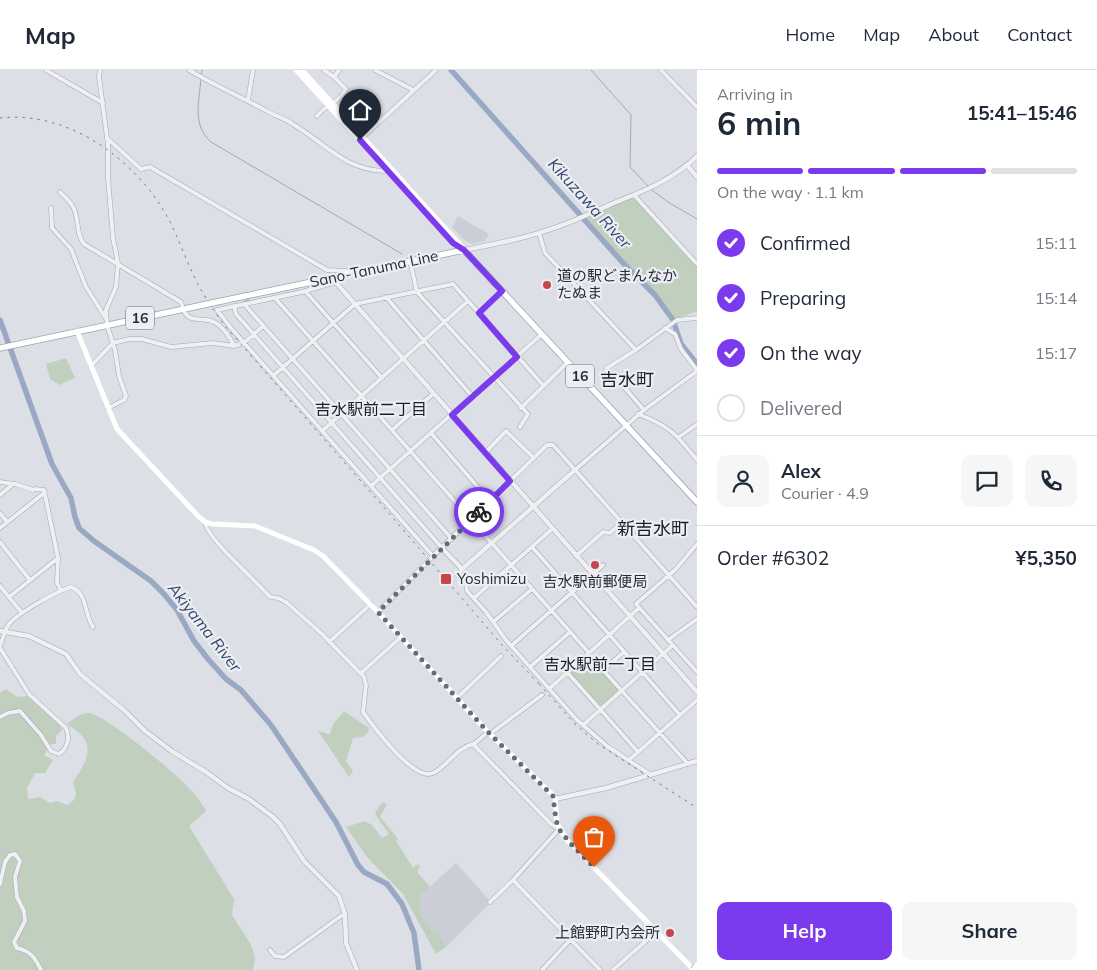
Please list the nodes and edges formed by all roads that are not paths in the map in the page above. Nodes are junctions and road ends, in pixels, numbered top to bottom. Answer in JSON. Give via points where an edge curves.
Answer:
{"nodes":[{"id":1,"x":46,"y":70,"type":"edge"},
{"id":2,"x":100,"y":70,"type":"edge"},
{"id":3,"x":189,"y":70,"type":"edge"},
{"id":4,"x":253,"y":70,"type":"edge"},
{"id":5,"x":296,"y":70,"type":"edge"},
{"id":6,"x":302,"y":70,"type":"edge"},
{"id":7,"x":324,"y":70,"type":"edge"},
{"id":8,"x":340,"y":70,"type":"edge"},
{"id":9,"x":375,"y":70,"type":"edge"},
{"id":10,"x":436,"y":70,"type":"edge"},
{"id":11,"x":661,"y":70,"type":"edge"},
{"id":12,"x":334,"y":77,"type":"junction"},
{"id":13,"x":413,"y":90,"type":"junction"},
{"id":14,"x":248,"y":100,"type":"junction"},
{"id":15,"x":103,"y":103,"type":"junction"},
{"id":16,"x":330,"y":104,"type":"junction"},
{"id":17,"x":697,"y":107,"type":"edge"},
{"id":18,"x":317,"y":116,"type":"dead end"},
{"id":19,"x":107,"y":138,"type":"junction"},
{"id":20,"x":361,"y":139,"type":"junction"},
{"id":21,"x":697,"y":156,"type":"edge"},
{"id":22,"x":687,"y":166,"type":"junction"},
{"id":23,"x":388,"y":168,"type":"junction"},
{"id":24,"x":697,"y":177,"type":"edge"},
{"id":25,"x":60,"y":192,"type":"dead end"},
{"id":26,"x":634,"y":195,"type":"junction"},
{"id":27,"x":51,"y":208,"type":"dead end"},
{"id":28,"x":539,"y":233,"type":"junction"},
{"id":29,"x":464,"y":250,"type":"junction"},
{"id":30,"x":410,"y":261,"type":"junction"},
{"id":31,"x":118,"y":263,"type":"junction"},
{"id":32,"x":697,"y":263,"type":"edge"},
{"id":33,"x":349,"y":274,"type":"junction"},
{"id":34,"x":334,"y":280,"type":"junction"},
{"id":35,"x":502,"y":291,"type":"junction"},
{"id":36,"x":305,"y":292,"type":"junction"},
{"id":37,"x":417,"y":292,"type":"junction"},
{"id":38,"x":386,"y":297,"type":"junction"},
{"id":39,"x":275,"y":298,"type":"junction"},
{"id":40,"x":468,"y":301,"type":"junction"},
{"id":41,"x":246,"y":303,"type":"junction"},
{"id":42,"x":355,"y":304,"type":"junction"},
{"id":43,"x":182,"y":305,"type":"dead end"},
{"id":44,"x":234,"y":306,"type":"junction"},
{"id":45,"x":185,"y":313,"type":"dead end"},
{"id":46,"x":479,"y":313,"type":"junction"},
{"id":47,"x":697,"y":318,"type":"edge"},
{"id":48,"x":107,"y":322,"type":"junction"},
{"id":49,"x":445,"y":322,"type":"junction"},
{"id":50,"x":333,"y":323,"type":"junction"},
{"id":51,"x":263,"y":326,"type":"junction"},
{"id":52,"x":665,"y":328,"type":"junction"},
{"id":53,"x":77,"y":331,"type":"junction"},
{"id":54,"x":254,"y":334,"type":"junction"},
{"id":55,"x":542,"y":334,"type":"junction"},
{"id":56,"x":313,"y":340,"type":"junction"},
{"id":57,"x":425,"y":340,"type":"junction"},
{"id":58,"x":113,"y":343,"type":"junction"},
{"id":59,"x":244,"y":343,"type":"junction"},
{"id":60,"x":234,"y":346,"type":"junction"},
{"id":61,"x":0,"y":348,"type":"edge"},
{"id":62,"x":636,"y":350,"type":"junction"},
{"id":63,"x":517,"y":357,"type":"junction"},
{"id":64,"x":292,"y":358,"type":"junction"},
{"id":65,"x":403,"y":360,"type":"junction"},
{"id":66,"x":567,"y":363,"type":"junction"},
{"id":67,"x":91,"y":366,"type":"junction"},
{"id":68,"x":283,"y":367,"type":"junction"},
{"id":69,"x":697,"y":370,"type":"edge"},
{"id":70,"x":273,"y":376,"type":"junction"},
{"id":71,"x":382,"y":378,"type":"junction"},
{"id":72,"x":493,"y":378,"type":"junction"},
{"id":73,"x":543,"y":386,"type":"junction"},
{"id":74,"x":433,"y":394,"type":"junction"},
{"id":75,"x":362,"y":396,"type":"junction"},
{"id":76,"x":472,"y":396,"type":"junction"},
{"id":77,"x":108,"y":408,"type":"junction"},
{"id":78,"x":521,"y":408,"type":"junction"},
{"id":79,"x":644,"y":410,"type":"junction"},
{"id":80,"x":342,"y":414,"type":"junction"},
{"id":81,"x":638,"y":414,"type":"junction"},
{"id":82,"x":452,"y":415,"type":"junction"},
{"id":83,"x":332,"y":423,"type":"junction"},
{"id":84,"x":697,"y":424,"type":"edge"},
{"id":85,"x":626,"y":425,"type":"junction"},
{"id":86,"x":520,"y":428,"type":"dead end"},
{"id":87,"x":392,"y":430,"type":"junction"},
{"id":88,"x":322,"y":431,"type":"junction"},
{"id":89,"x":431,"y":433,"type":"junction"},
{"id":90,"x":679,"y":437,"type":"junction"},
{"id":91,"x":410,"y":451,"type":"junction"},
{"id":92,"x":485,"y":453,"type":"junction"},
{"id":93,"x":696,"y":457,"type":"edge"},
{"id":94,"x":534,"y":458,"type":"junction"},
{"id":95,"x":390,"y":470,"type":"junction"},
{"id":96,"x":575,"y":470,"type":"junction"},
{"id":97,"x":380,"y":478,"type":"junction"},
{"id":98,"x":510,"y":481,"type":"junction"},
{"id":99,"x":0,"y":482,"type":"edge"},
{"id":100,"x":12,"y":484,"type":"junction"},
{"id":101,"x":370,"y":486,"type":"junction"},
{"id":102,"x":44,"y":493,"type":"junction"},
{"id":103,"x":0,"y":495,"type":"edge"},
{"id":104,"x":490,"y":501,"type":"junction"},
{"id":105,"x":697,"y":502,"type":"edge"},
{"id":106,"x":533,"y":506,"type":"junction"},
{"id":107,"x":0,"y":513,"type":"edge"},
{"id":108,"x":471,"y":520,"type":"junction"},
{"id":109,"x":8,"y":522,"type":"junction"},
{"id":110,"x":205,"y":522,"type":"junction"},
{"id":111,"x":622,"y":522,"type":"junction"},
{"id":112,"x":0,"y":528,"type":"edge"},
{"id":113,"x":552,"y":529,"type":"junction"},
{"id":114,"x":452,"y":539,"type":"junction"},
{"id":115,"x":0,"y":542,"type":"edge"},
{"id":116,"x":491,"y":543,"type":"junction"},
{"id":117,"x":697,"y":544,"type":"edge"},
{"id":118,"x":532,"y":547,"type":"junction"},
{"id":119,"x":442,"y":548,"type":"junction"},
{"id":120,"x":433,"y":556,"type":"junction"},
{"id":121,"x":576,"y":556,"type":"junction"},
{"id":122,"x":58,"y":558,"type":"junction"},
{"id":123,"x":511,"y":565,"type":"junction"},
{"id":124,"x":603,"y":565,"type":"dead end"},
{"id":125,"x":462,"y":569,"type":"junction"},
{"id":126,"x":592,"y":574,"type":"junction"},
{"id":127,"x":669,"y":576,"type":"junction"},
{"id":128,"x":30,"y":580,"type":"junction"},
{"id":129,"x":0,"y":586,"type":"edge"},
{"id":130,"x":532,"y":588,"type":"junction"},
{"id":131,"x":61,"y":591,"type":"junction"},
{"id":132,"x":572,"y":593,"type":"junction"},
{"id":133,"x":9,"y":597,"type":"junction"},
{"id":134,"x":474,"y":598,"type":"junction"},
{"id":135,"x":371,"y":604,"type":"junction"},
{"id":136,"x":697,"y":607,"type":"edge"},
{"id":137,"x":640,"y":608,"type":"junction"},
{"id":138,"x":551,"y":610,"type":"junction"},
{"id":139,"x":378,"y":612,"type":"junction"},
{"id":140,"x":22,"y":613,"type":"junction"},
{"id":141,"x":630,"y":617,"type":"junction"},
{"id":142,"x":697,"y":619,"type":"edge"},
{"id":143,"x":493,"y":622,"type":"junction"},
{"id":144,"x":93,"y":627,"type":"dead end"},
{"id":145,"x":2,"y":632,"type":"edge"},
{"id":146,"x":570,"y":632,"type":"junction"},
{"id":147,"x":610,"y":635,"type":"junction"},
{"id":148,"x":401,"y":637,"type":"junction"},
{"id":149,"x":668,"y":640,"type":"junction"},
{"id":150,"x":329,"y":642,"type":"junction"},
{"id":151,"x":673,"y":645,"type":"junction"},
{"id":152,"x":511,"y":646,"type":"junction"},
{"id":153,"x":0,"y":647,"type":"edge"},
{"id":154,"x":624,"y":652,"type":"junction"},
{"id":155,"x":589,"y":653,"type":"junction"},
{"id":156,"x":663,"y":654,"type":"junction"},
{"id":157,"x":501,"y":656,"type":"dead end"},
{"id":158,"x":530,"y":667,"type":"junction"},
{"id":159,"x":567,"y":672,"type":"junction"},
{"id":160,"x":642,"y":672,"type":"junction"},
{"id":161,"x":697,"y":672,"type":"edge"},
{"id":162,"x":361,"y":673,"type":"junction"},
{"id":163,"x":549,"y":689,"type":"junction"},
{"id":164,"x":622,"y":690,"type":"junction"},
{"id":165,"x":697,"y":692,"type":"edge"},
{"id":166,"x":542,"y":695,"type":"dead end"},
{"id":167,"x":457,"y":698,"type":"junction"},
{"id":168,"x":697,"y":700,"type":"edge"},
{"id":169,"x":600,"y":709,"type":"junction"},
{"id":170,"x":680,"y":715,"type":"junction"},
{"id":171,"x":0,"y":717,"type":"edge"},
{"id":172,"x":583,"y":725,"type":"junction"},
{"id":173,"x":489,"y":733,"type":"junction"},
{"id":174,"x":660,"y":734,"type":"junction"},
{"id":175,"x":474,"y":744,"type":"junction"},
{"id":176,"x":638,"y":752,"type":"junction"},
{"id":177,"x":629,"y":760,"type":"junction"},
{"id":178,"x":697,"y":761,"type":"edge"},
{"id":179,"x":688,"y":764,"type":"junction"},
{"id":180,"x":651,"y":775,"type":"junction"},
{"id":181,"x":555,"y":799,"type":"junction"},
{"id":182,"x":559,"y":829,"type":"junction"},
{"id":183,"x":513,"y":880,"type":"junction"},
{"id":184,"x":0,"y":884,"type":"edge"},
{"id":185,"x":490,"y":902,"type":"dead end"},
{"id":186,"x":345,"y":915,"type":"junction"},
{"id":187,"x":656,"y":932,"type":"junction"},
{"id":188,"x":570,"y":940,"type":"junction"},
{"id":189,"x":270,"y":950,"type":"dead end"},
{"id":190,"x":697,"y":966,"type":"edge"},
{"id":191,"x":42,"y":970,"type":"edge"},
{"id":192,"x":356,"y":970,"type":"edge"},
{"id":193,"x":542,"y":970,"type":"edge"},
{"id":194,"x":600,"y":970,"type":"edge"},
{"id":195,"x":614,"y":970,"type":"edge"},
{"id":196,"x":694,"y":970,"type":"edge"}],
"edges":[{"from":1,"to":15,"type":"street"},
{"from":2,"to":15,"type":"street"},
{"from":3,"to":14,"type":"street"},
{"from":4,"to":14,"type":"street"},
{"from":5,"to":16,"type":"main road"},
{"from":6,"to":16,"type":"main road"},
{"from":7,"to":12,"type":"street"},
{"from":8,"to":12,"type":"street"},
{"from":9,"to":13,"type":"street"},
{"from":10,"to":13,"type":"street"},
{"from":11,"to":17,"type":"street"},
{"from":12,"to":16,"type":"street","via":[[346,89]]},
{"from":13,"to":20,"type":"street"},
{"from":14,"to":23,"type":"street","via":[[291,122],[330,152],[350,162],[372,171]]},
{"from":15,"to":19,"type":"street"},
{"from":16,"to":18,"type":"street"},
{"from":16,"to":20,"type":"main road"},
{"from":19,"to":31,"type":"street","via":[[113,238]]},
{"from":19,"to":33,"type":"street","via":[[141,169],[150,167],[327,270],[346,270]]},
{"from":20,"to":23,"type":"main road"},
{"from":21,"to":22,"type":"street"},
{"from":22,"to":24,"type":"street"},
{"from":22,"to":26,"type":"street"},
{"from":23,"to":29,"type":"main road","via":[[453,243]]},
{"from":25,"to":31,"type":"street","via":[[77,216],[81,241]]},
{"from":26,"to":28,"type":"street"},
{"from":26,"to":32,"type":"street"},
{"from":27,"to":48,"type":"street","via":[[52,228],[71,248],[86,287]]},
{"from":28,"to":29,"type":"street"},
{"from":28,"to":62,"type":"street","via":[[545,253]]},
{"from":29,"to":30,"type":"main road","name":"Sano-Tanuma Line","number":"16"},
{"from":29,"to":35,"type":"main road","number":"16"},
{"from":30,"to":33,"type":"main road","name":"Sano-Tanuma Line","number":"16"},
{"from":30,"to":37,"type":"street"},
{"from":31,"to":43,"type":"street"},
{"from":31,"to":48,"type":"street","via":[[116,287],[106,310]]},
{"from":33,"to":34,"type":"main road","name":"Sano-Tanuma Line","number":"16"},
{"from":34,"to":36,"type":"street"},
{"from":34,"to":42,"type":"street"},
{"from":34,"to":48,"type":"main road","name":"Sano-Tanuma Line","number":"16","bridge":true},
{"from":35,"to":46,"type":"street"},
{"from":35,"to":55,"type":"main road","number":"16"},
{"from":36,"to":39,"type":"street"},
{"from":36,"to":50,"type":"street"},
{"from":37,"to":38,"type":"street"},
{"from":37,"to":40,"type":"street","via":[[453,284]]},
{"from":37,"to":49,"type":"street"},
{"from":38,"to":42,"type":"street"},
{"from":38,"to":57,"type":"street"},
{"from":39,"to":41,"type":"street"},
{"from":39,"to":56,"type":"street"},
{"from":40,"to":46,"type":"street"},
{"from":40,"to":49,"type":"street"},
{"from":41,"to":44,"type":"street"},
{"from":41,"to":51,"type":"street"},
{"from":42,"to":50,"type":"street"},
{"from":42,"to":65,"type":"street"},
{"from":44,"to":54,"type":"street","via":[[236,314]]},
{"from":44,"to":59,"type":"street","via":[[217,310]]},
{"from":45,"to":60,"type":"street","via":[[190,318],[216,323]]},
{"from":46,"to":63,"type":"street"},
{"from":47,"to":52,"type":"street","via":[[677,320]]},
{"from":48,"to":53,"type":"main road","number":"16"},
{"from":48,"to":58,"type":"street"},
{"from":49,"to":57,"type":"street"},
{"from":49,"to":72,"type":"street"},
{"from":50,"to":56,"type":"street"},
{"from":50,"to":71,"type":"street"},
{"from":51,"to":54,"type":"street"},
{"from":51,"to":64,"type":"street"},
{"from":52,"to":62,"type":"street"},
{"from":52,"to":69,"type":"street","via":[[675,334],[681,349]]},
{"from":53,"to":61,"type":"main road","number":"16"},
{"from":53,"to":67,"type":"main road"},
{"from":54,"to":59,"type":"street"},
{"from":54,"to":68,"type":"street"},
{"from":55,"to":63,"type":"street"},
{"from":55,"to":66,"type":"main road","number":"16"},
{"from":56,"to":64,"type":"street"},
{"from":56,"to":75,"type":"street"},
{"from":57,"to":65,"type":"street"},
{"from":57,"to":76,"type":"street"},
{"from":58,"to":60,"type":"street","via":[[135,338],[170,347],[214,343]]},
{"from":58,"to":67,"type":"street"},
{"from":58,"to":77,"type":"street","via":[[126,396]]},
{"from":59,"to":60,"type":"street"},
{"from":59,"to":70,"type":"street"},
{"from":62,"to":79,"type":"street","via":[[606,370],[620,381]]},
{"from":63,"to":72,"type":"street"},
{"from":63,"to":73,"type":"street"},
{"from":64,"to":68,"type":"street"},
{"from":64,"to":80,"type":"street"},
{"from":65,"to":71,"type":"street"},
{"from":65,"to":74,"type":"street"},
{"from":66,"to":73,"type":"street"},
{"from":66,"to":85,"type":"main road","number":"16"},
{"from":67,"to":77,"type":"main road"},
{"from":68,"to":70,"type":"street"},
{"from":68,"to":83,"type":"street"},
{"from":69,"to":79,"type":"street"},
{"from":70,"to":88,"type":"street"},
{"from":71,"to":75,"type":"street"},
{"from":72,"to":76,"type":"street"},
{"from":72,"to":78,"type":"street"},
{"from":73,"to":78,"type":"street"},
{"from":74,"to":82,"type":"street"},
{"from":74,"to":87,"type":"street"},
{"from":75,"to":80,"type":"street"},
{"from":75,"to":87,"type":"street"},
{"from":76,"to":82,"type":"street"},
{"from":77,"to":110,"type":"main road","via":[[120,433]]},
{"from":78,"to":86,"type":"street","via":[[528,414]]},
{"from":79,"to":81,"type":"street"},
{"from":80,"to":83,"type":"street"},
{"from":80,"to":95,"type":"street"},
{"from":81,"to":85,"type":"street"},
{"from":81,"to":90,"type":"street","via":[[662,424]]},
{"from":82,"to":89,"type":"street"},
{"from":82,"to":92,"type":"street"},
{"from":83,"to":88,"type":"street"},
{"from":83,"to":97,"type":"street"},
{"from":84,"to":90,"type":"street"},
{"from":85,"to":96,"type":"street"},
{"from":85,"to":105,"type":"main road","number":"16"},
{"from":87,"to":91,"type":"street"},
{"from":88,"to":101,"type":"street"},
{"from":89,"to":91,"type":"street"},
{"from":89,"to":104,"type":"street"},
{"from":90,"to":93,"type":"street"},
{"from":91,"to":95,"type":"street"},
{"from":91,"to":108,"type":"street"},
{"from":92,"to":94,"type":"street","via":[[506,431]]},
{"from":92,"to":98,"type":"street"},
{"from":94,"to":96,"type":"street","via":[[551,445]]},
{"from":94,"to":98,"type":"street"},
{"from":95,"to":97,"type":"street"},
{"from":95,"to":114,"type":"street"},
{"from":96,"to":106,"type":"street"},
{"from":96,"to":111,"type":"street"},
{"from":97,"to":101,"type":"street"},
{"from":97,"to":119,"type":"street"},
{"from":98,"to":104,"type":"street"},
{"from":98,"to":106,"type":"street"},
{"from":99,"to":100,"type":"street"},
{"from":100,"to":102,"type":"street","via":[[33,490],[43,489]]},
{"from":100,"to":103,"type":"street"},
{"from":101,"to":120,"type":"street"},
{"from":102,"to":109,"type":"street"},
{"from":102,"to":122,"type":"street"},
{"from":104,"to":108,"type":"street"},
{"from":106,"to":113,"type":"street"},
{"from":106,"to":116,"type":"street"},
{"from":107,"to":109,"type":"street"},
{"from":108,"to":114,"type":"street"},
{"from":108,"to":116,"type":"street"},
{"from":109,"to":112,"type":"street"},
{"from":110,"to":135,"type":"main road","via":[[255,526],[314,550]]},
{"from":110,"to":150,"type":"street","via":[[215,538],[270,597],[286,602]]},
{"from":111,"to":121,"type":"street","via":[[610,533],[603,532]]},
{"from":111,"to":127,"type":"street"},
{"from":113,"to":118,"type":"street"},
{"from":113,"to":121,"type":"street"},
{"from":114,"to":119,"type":"street"},
{"from":115,"to":128,"type":"street"},
{"from":116,"to":123,"type":"street"},
{"from":116,"to":125,"type":"street"},
{"from":117,"to":127,"type":"street"},
{"from":118,"to":123,"type":"street"},
{"from":118,"to":132,"type":"street"},
{"from":119,"to":120,"type":"street"},
{"from":119,"to":125,"type":"street"},
{"from":120,"to":139,"type":"street"},
{"from":121,"to":126,"type":"street"},
{"from":122,"to":128,"type":"street"},
{"from":122,"to":131,"type":"street","via":[[57,582]]},
{"from":123,"to":130,"type":"street"},
{"from":123,"to":134,"type":"street"},
{"from":124,"to":126,"type":"street"},
{"from":125,"to":134,"type":"street","via":[[459,576]]},
{"from":126,"to":132,"type":"street"},
{"from":126,"to":141,"type":"street"},
{"from":127,"to":136,"type":"street"},
{"from":127,"to":137,"type":"street","via":[[636,604]]},
{"from":128,"to":133,"type":"street"},
{"from":129,"to":133,"type":"street"},
{"from":130,"to":138,"type":"street"},
{"from":130,"to":143,"type":"street"},
{"from":131,"to":140,"type":"street"},
{"from":131,"to":144,"type":"street","via":[[70,587],[77,590]]},
{"from":132,"to":138,"type":"street"},
{"from":132,"to":147,"type":"street"},
{"from":133,"to":140,"type":"street"},
{"from":134,"to":143,"type":"street"},
{"from":135,"to":139,"type":"main road"},
{"from":135,"to":150,"type":"street"},
{"from":137,"to":141,"type":"street"},
{"from":137,"to":149,"type":"street"},
{"from":138,"to":146,"type":"street"},
{"from":138,"to":152,"type":"street"},
{"from":139,"to":148,"type":"main road"},
{"from":140,"to":145,"type":"street"},
{"from":141,"to":147,"type":"street"},
{"from":141,"to":156,"type":"street"},
{"from":142,"to":149,"type":"street"},
{"from":143,"to":152,"type":"street"},
{"from":145,"to":153,"type":"street"},
{"from":145,"to":186,"type":"street","via":[[29,636],[66,654],[80,674],[152,736],[273,817],[304,860],[339,896]]},
{"from":146,"to":155,"type":"street"},
{"from":146,"to":158,"type":"street"},
{"from":147,"to":154,"type":"street"},
{"from":147,"to":155,"type":"street"},
{"from":148,"to":162,"type":"street"},
{"from":148,"to":167,"type":"main road"},
{"from":149,"to":151,"type":"street"},
{"from":150,"to":162,"type":"street"},
{"from":151,"to":156,"type":"street"},
{"from":151,"to":161,"type":"street"},
{"from":152,"to":158,"type":"street"},
{"from":153,"to":171,"type":"street","via":[[29,694],[66,728],[66,747],[59,754],[51,751],[20,711]]},
{"from":154,"to":160,"type":"street"},
{"from":154,"to":164,"type":"street","via":[[604,670]]},
{"from":155,"to":159,"type":"street"},
{"from":156,"to":160,"type":"street"},
{"from":156,"to":165,"type":"street"},
{"from":157,"to":167,"type":"street"},
{"from":158,"to":163,"type":"street"},
{"from":159,"to":163,"type":"street"},
{"from":159,"to":169,"type":"street"},
{"from":160,"to":164,"type":"street"},
{"from":160,"to":170,"type":"street"},
{"from":162,"to":175,"type":"street","via":[[366,685],[363,712],[383,738],[419,773],[431,774],[464,747]]},
{"from":163,"to":172,"type":"street"},
{"from":164,"to":169,"type":"street"},
{"from":164,"to":174,"type":"street"},
{"from":166,"to":173,"type":"street"},
{"from":167,"to":173,"type":"main road"},
{"from":168,"to":170,"type":"street"},
{"from":169,"to":172,"type":"street"},
{"from":169,"to":176,"type":"street"},
{"from":170,"to":174,"type":"street"},
{"from":172,"to":177,"type":"street"},
{"from":173,"to":175,"type":"street"},
{"from":173,"to":181,"type":"main road"},
{"from":174,"to":176,"type":"street"},
{"from":174,"to":179,"type":"street"},
{"from":175,"to":182,"type":"street"},
{"from":176,"to":177,"type":"street"},
{"from":177,"to":180,"type":"street"},
{"from":178,"to":179,"type":"street"},
{"from":179,"to":180,"type":"street"},
{"from":180,"to":181,"type":"street"},
{"from":181,"to":182,"type":"main road"},
{"from":182,"to":183,"type":"street"},
{"from":182,"to":187,"type":"main road"},
{"from":183,"to":185,"type":"street"},
{"from":183,"to":188,"type":"street"},
{"from":184,"to":191,"type":"street","via":[[10,854],[16,854],[20,861],[15,877],[17,897],[25,922],[14,942],[18,948],[32,955]]},
{"from":186,"to":189,"type":"street","via":[[284,957],[275,956]]},
{"from":186,"to":192,"type":"street","via":[[346,944]]},
{"from":187,"to":195,"type":"street"},
{"from":187,"to":196,"type":"main road"},
{"from":188,"to":193,"type":"street"},
{"from":188,"to":194,"type":"street"},
{"from":190,"to":196,"type":"highway","bridge":true}]}
